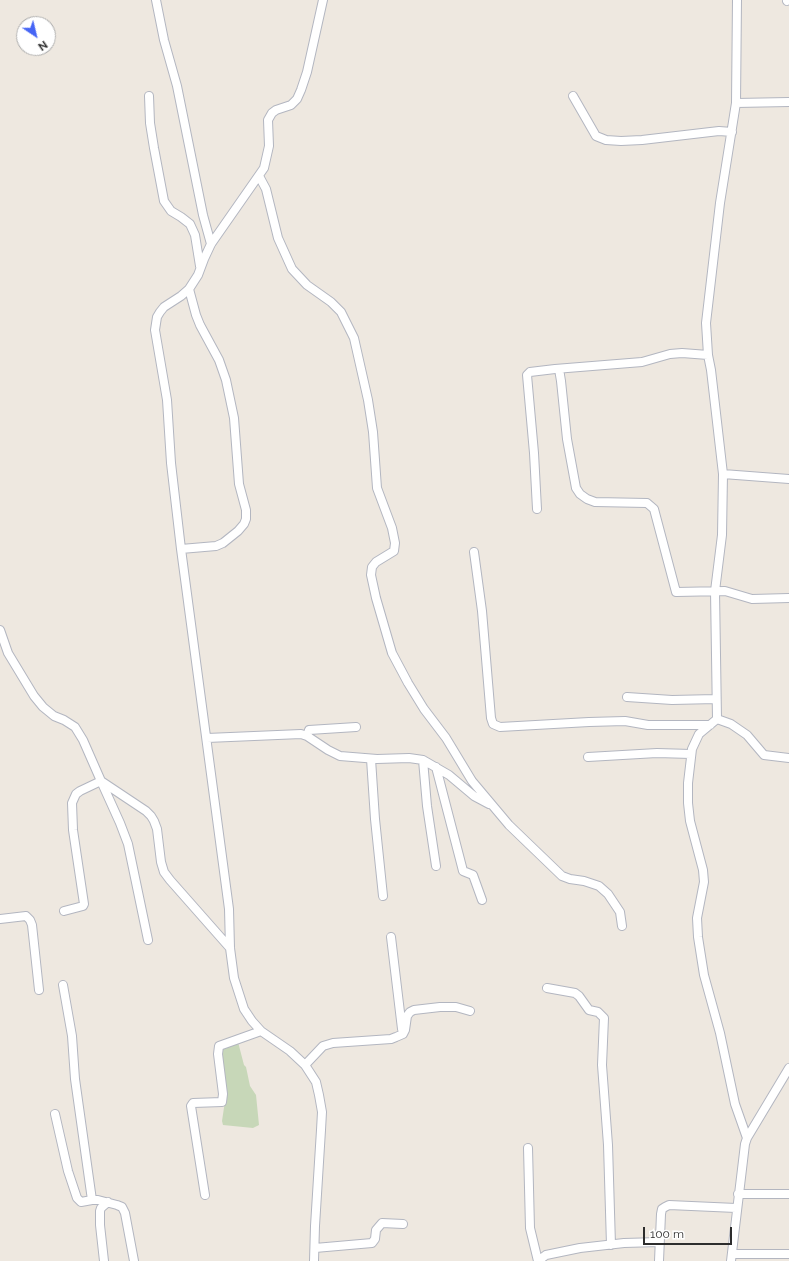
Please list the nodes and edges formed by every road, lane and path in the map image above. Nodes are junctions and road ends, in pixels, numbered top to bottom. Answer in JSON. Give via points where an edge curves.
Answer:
{"nodes":[{"id":1,"x":156,"y":0,"type":"edge"},
{"id":2,"x":323,"y":0,"type":"edge"},
{"id":3,"x":737,"y":0,"type":"edge"},
{"id":4,"x":149,"y":96,"type":"dead end"},
{"id":5,"x":573,"y":96,"type":"dead end"},
{"id":6,"x":789,"y":102,"type":"edge"},
{"id":7,"x":736,"y":103,"type":"junction"},
{"id":8,"x":732,"y":132,"type":"junction"},
{"id":9,"x":259,"y":176,"type":"junction"},
{"id":10,"x":212,"y":244,"type":"junction"},
{"id":11,"x":200,"y":267,"type":"junction"},
{"id":12,"x":189,"y":289,"type":"junction"},
{"id":13,"x":708,"y":355,"type":"junction"},
{"id":14,"x":559,"y":369,"type":"junction"},
{"id":15,"x":723,"y":474,"type":"junction"},
{"id":16,"x":789,"y":479,"type":"edge"},
{"id":17,"x":537,"y":509,"type":"dead end"},
{"id":18,"x":181,"y":549,"type":"junction"},
{"id":19,"x":474,"y":552,"type":"dead end"},
{"id":20,"x":715,"y":591,"type":"junction"},
{"id":21,"x":789,"y":598,"type":"edge"},
{"id":22,"x":0,"y":630,"type":"edge"},
{"id":23,"x":627,"y":697,"type":"dead end"},
{"id":24,"x":716,"y":699,"type":"junction"},
{"id":25,"x":717,"y":719,"type":"junction"},
{"id":26,"x":710,"y":725,"type":"junction"},
{"id":27,"x":356,"y":728,"type":"dead end"},
{"id":28,"x":307,"y":736,"type":"junction"},
{"id":29,"x":207,"y":738,"type":"junction"},
{"id":30,"x":690,"y":754,"type":"junction"},
{"id":31,"x":588,"y":757,"type":"dead end"},
{"id":32,"x":789,"y":758,"type":"edge"},
{"id":33,"x":371,"y":759,"type":"junction"},
{"id":34,"x":423,"y":760,"type":"junction"},
{"id":35,"x":436,"y":767,"type":"junction"},
{"id":36,"x":101,"y":781,"type":"junction"},
{"id":37,"x":492,"y":805,"type":"junction"},
{"id":38,"x":436,"y":866,"type":"dead end"},
{"id":39,"x":383,"y":896,"type":"dead end"},
{"id":40,"x":482,"y":900,"type":"dead end"},
{"id":41,"x":64,"y":911,"type":"dead end"},
{"id":42,"x":0,"y":919,"type":"edge"},
{"id":43,"x":622,"y":926,"type":"dead end"},
{"id":44,"x":391,"y":937,"type":"dead end"},
{"id":45,"x":148,"y":940,"type":"dead end"},
{"id":46,"x":230,"y":948,"type":"junction"},
{"id":47,"x":63,"y":985,"type":"dead end"},
{"id":48,"x":547,"y":988,"type":"dead end"},
{"id":49,"x":39,"y":990,"type":"dead end"},
{"id":50,"x":470,"y":1011,"type":"dead end"},
{"id":51,"x":261,"y":1031,"type":"junction"},
{"id":52,"x":403,"y":1034,"type":"junction"},
{"id":53,"x":305,"y":1065,"type":"junction"},
{"id":54,"x":789,"y":1068,"type":"edge"},
{"id":55,"x":786,"y":1077,"type":"edge"},
{"id":56,"x":55,"y":1114,"type":"dead end"},
{"id":57,"x":747,"y":1138,"type":"junction"},
{"id":58,"x":528,"y":1148,"type":"dead end"},
{"id":59,"x":738,"y":1194,"type":"junction"},
{"id":60,"x":789,"y":1194,"type":"edge"},
{"id":61,"x":205,"y":1196,"type":"dead end"},
{"id":62,"x":92,"y":1200,"type":"junction"},
{"id":63,"x":108,"y":1202,"type":"junction"},
{"id":64,"x":736,"y":1208,"type":"junction"},
{"id":65,"x":403,"y":1224,"type":"dead end"},
{"id":66,"x":659,"y":1242,"type":"junction"},
{"id":67,"x":611,"y":1245,"type":"junction"},
{"id":68,"x":314,"y":1248,"type":"junction"},
{"id":69,"x":789,"y":1254,"type":"edge"},
{"id":70,"x":731,"y":1258,"type":"edge"},
{"id":71,"x":104,"y":1261,"type":"edge"},
{"id":72,"x":134,"y":1261,"type":"edge"},
{"id":73,"x":314,"y":1261,"type":"edge"},
{"id":74,"x":659,"y":1261,"type":"edge"}],
"edges":[{"from":1,"to":10,"type":"street","via":[[164,40],[178,86],[203,215]]},
{"from":2,"to":9,"type":"street","via":[[307,72],[297,99],[291,105],[276,110],[268,120],[267,159]]},
{"from":3,"to":7,"type":"street"},
{"from":4,"to":11,"type":"street","via":[[155,161],[164,201],[171,211],[182,217],[193,229]]},
{"from":5,"to":8,"type":"street","via":[[596,136],[606,140],[642,140],[719,131]]},
{"from":6,"to":7,"type":"street"},
{"from":7,"to":8,"type":"street"},
{"from":8,"to":13,"type":"street","via":[[715,242],[706,323]]},
{"from":9,"to":10,"type":"street"},
{"from":9,"to":37,"type":"street","via":[[266,189],[278,238],[292,269],[341,312],[354,338],[373,432],[377,488],[395,543],[394,551],[376,562],[371,575],[392,654],[416,696],[472,781]]},
{"from":10,"to":11,"type":"street"},
{"from":11,"to":12,"type":"street"},
{"from":12,"to":18,"type":"street","via":[[164,307],[157,317],[155,330],[167,400]]},
{"from":12,"to":18,"type":"street","via":[[200,326],[219,360],[226,380],[234,418],[238,479],[246,519],[244,524],[223,543]]},
{"from":13,"to":14,"type":"street","via":[[682,353],[631,363]]},
{"from":13,"to":15,"type":"street"},
{"from":14,"to":17,"type":"street","via":[[527,374]]},
{"from":14,"to":20,"type":"street","via":[[567,439],[576,488],[580,494],[595,502],[647,503],[654,509],[676,592]]},
{"from":15,"to":16,"type":"street"},
{"from":15,"to":20,"type":"street","via":[[722,535]]},
{"from":18,"to":29,"type":"street"},
{"from":19,"to":26,"type":"street","via":[[493,724],[500,727],[625,721],[648,725]]},
{"from":20,"to":21,"type":"street","via":[[731,591],[752,599]]},
{"from":20,"to":24,"type":"street"},
{"from":22,"to":36,"type":"street","via":[[8,653],[34,696],[54,716],[75,727]]},
{"from":23,"to":24,"type":"street"},
{"from":24,"to":25,"type":"street"},
{"from":25,"to":26,"type":"street"},
{"from":25,"to":32,"type":"street","via":[[747,734],[764,755]]},
{"from":26,"to":30,"type":"street","via":[[694,741]]},
{"from":27,"to":28,"type":"street","via":[[310,730]]},
{"from":28,"to":29,"type":"street","via":[[295,734]]},
{"from":28,"to":33,"type":"street","via":[[340,756]]},
{"from":29,"to":46,"type":"street","via":[[229,909]]},
{"from":30,"to":31,"type":"street","via":[[650,753]]},
{"from":30,"to":57,"type":"street","via":[[688,803],[704,882],[698,918],[698,937],[704,975],[735,1104]]},
{"from":33,"to":34,"type":"street"},
{"from":33,"to":39,"type":"street"},
{"from":34,"to":35,"type":"street"},
{"from":34,"to":38,"type":"street"},
{"from":35,"to":37,"type":"street","via":[[474,796]]},
{"from":35,"to":40,"type":"street","via":[[462,867],[464,871],[473,875]]},
{"from":36,"to":41,"type":"street","via":[[80,791],[72,803],[84,904]]},
{"from":36,"to":45,"type":"street","via":[[128,844]]},
{"from":36,"to":46,"type":"street","via":[[151,816],[157,829],[164,872]]},
{"from":37,"to":43,"type":"street","via":[[509,826],[559,873],[570,879],[599,886],[608,894],[620,912]]},
{"from":42,"to":49,"type":"street","via":[[26,916],[30,920]]},
{"from":44,"to":52,"type":"street"},
{"from":46,"to":51,"type":"street","via":[[234,978],[244,1009]]},
{"from":47,"to":62,"type":"street","via":[[72,1036],[74,1073]]},
{"from":48,"to":67,"type":"street","via":[[575,993],[589,1010],[598,1012],[604,1018],[602,1065]]},
{"from":50,"to":52,"type":"street","via":[[456,1007],[414,1010],[407,1016]]},
{"from":51,"to":53,"type":"street"},
{"from":51,"to":61,"type":"street","via":[[219,1046],[222,1102],[194,1103],[191,1106]]},
{"from":52,"to":53,"type":"street","via":[[391,1039],[332,1043],[323,1046]]},
{"from":53,"to":68,"type":"street","via":[[316,1082],[322,1112]]},
{"from":54,"to":55,"type":"street"},
{"from":55,"to":57,"type":"street"},
{"from":56,"to":62,"type":"street","via":[[66,1166],[77,1198],[81,1202]]},
{"from":57,"to":59,"type":"street"},
{"from":58,"to":67,"type":"street","via":[[530,1228],[538,1261],[546,1255]]},
{"from":59,"to":60,"type":"street"},
{"from":59,"to":64,"type":"street"},
{"from":62,"to":63,"type":"street"},
{"from":63,"to":71,"type":"street","via":[[100,1211]]},
{"from":63,"to":72,"type":"street","via":[[122,1207],[125,1213]]},
{"from":64,"to":66,"type":"street","via":[[665,1207],[661,1214]]},
{"from":64,"to":70,"type":"street"},
{"from":65,"to":68,"type":"street","via":[[382,1223],[376,1230],[372,1243]]},
{"from":66,"to":67,"type":"street"},
{"from":66,"to":74,"type":"street"},
{"from":68,"to":73,"type":"street"},
{"from":69,"to":70,"type":"street"}]}
